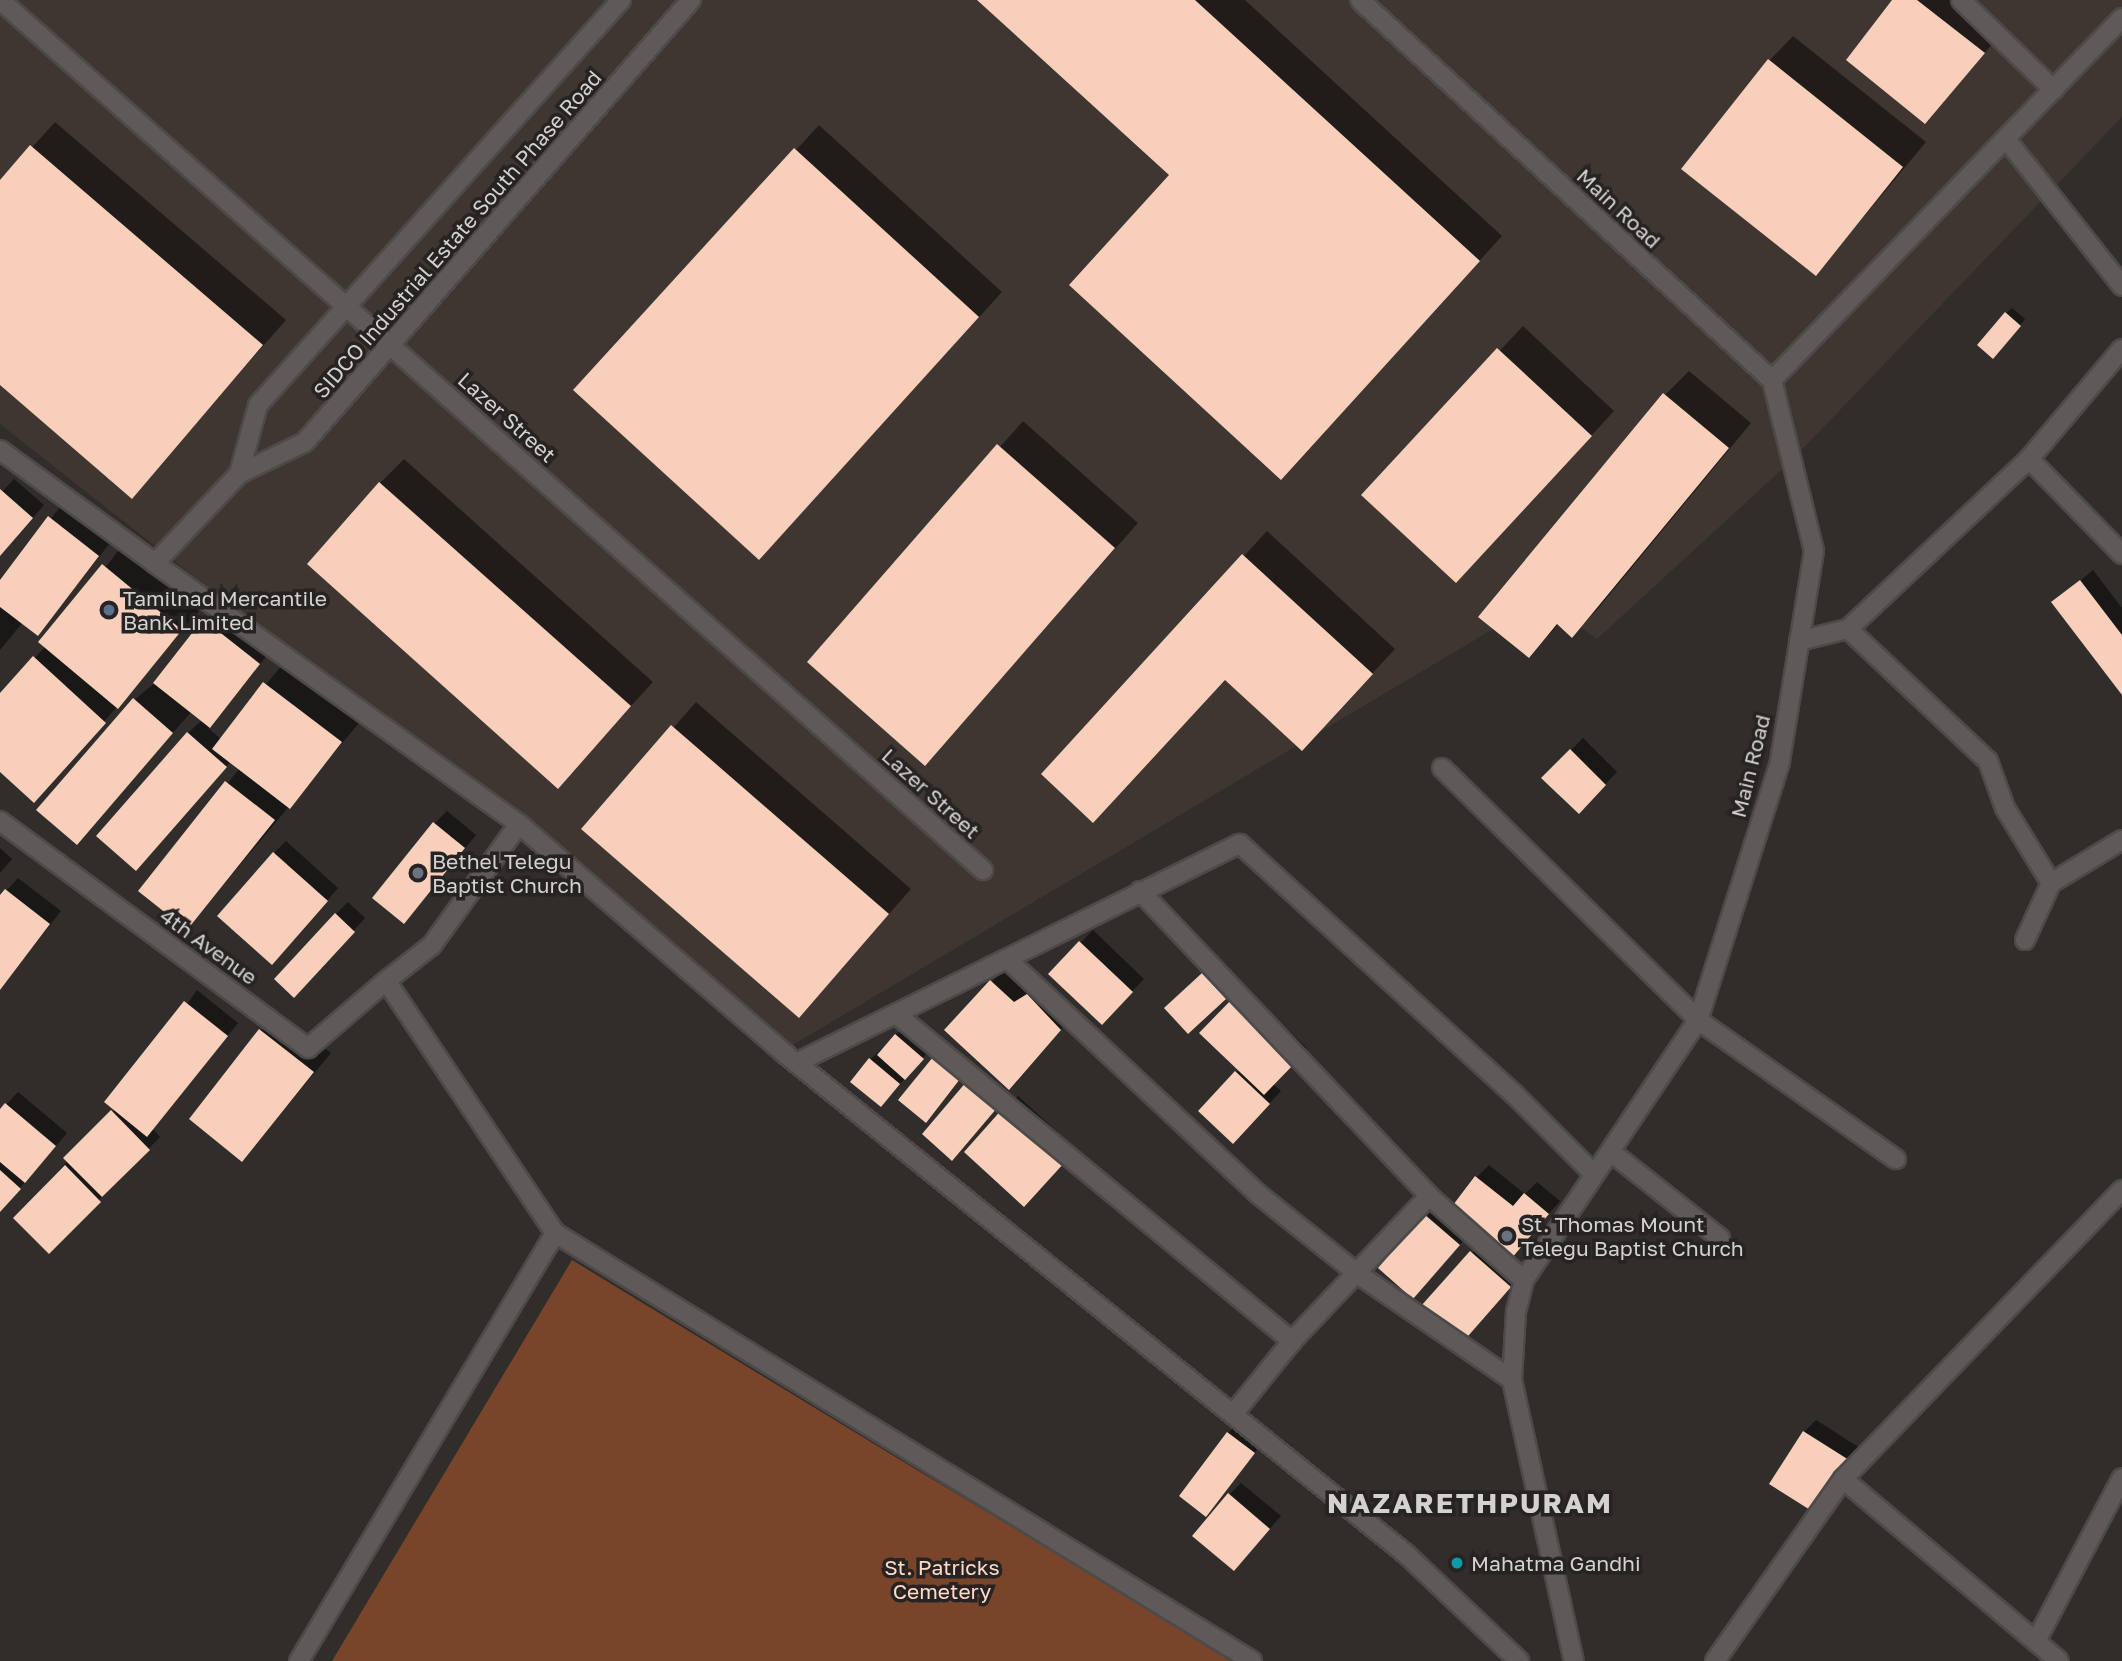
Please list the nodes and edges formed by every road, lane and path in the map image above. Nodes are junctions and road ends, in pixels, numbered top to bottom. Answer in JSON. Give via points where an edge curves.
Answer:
{"nodes":[{"id":1,"x":0,"y":0,"type":"edge"},
{"id":2,"x":621,"y":0,"type":"edge"},
{"id":3,"x":691,"y":0,"type":"edge"},
{"id":4,"x":1360,"y":0,"type":"edge"},
{"id":5,"x":1961,"y":0,"type":"edge"},
{"id":6,"x":2122,"y":18,"type":"edge"},
{"id":7,"x":2054,"y":90,"type":"junction"},
{"id":8,"x":2006,"y":139,"type":"junction"},
{"id":9,"x":2122,"y":286,"type":"edge"},
{"id":10,"x":346,"y":304,"type":"junction"},
{"id":11,"x":391,"y":344,"type":"junction"},
{"id":12,"x":2122,"y":349,"type":"edge"},
{"id":13,"x":1772,"y":380,"type":"junction"},
{"id":14,"x":0,"y":450,"type":"edge"},
{"id":15,"x":2029,"y":459,"type":"junction"},
{"id":16,"x":239,"y":474,"type":"junction"},
{"id":17,"x":2122,"y":554,"type":"edge"},
{"id":18,"x":155,"y":564,"type":"junction"},
{"id":19,"x":1848,"y":629,"type":"junction"},
{"id":20,"x":1798,"y":641,"type":"junction"},
{"id":21,"x":1442,"y":768,"type":"dead end"},
{"id":22,"x":0,"y":821,"type":"edge"},
{"id":23,"x":519,"y":824,"type":"junction"},
{"id":24,"x":2122,"y":840,"type":"edge"},
{"id":25,"x":983,"y":870,"type":"dead end"},
{"id":26,"x":2051,"y":883,"type":"junction"},
{"id":27,"x":1140,"y":891,"type":"junction"},
{"id":28,"x":2025,"y":940,"type":"dead end"},
{"id":29,"x":1007,"y":959,"type":"junction"},
{"id":30,"x":386,"y":981,"type":"junction"},
{"id":31,"x":896,"y":1014,"type":"junction"},
{"id":32,"x":1698,"y":1020,"type":"junction"},
{"id":33,"x":796,"y":1063,"type":"junction"},
{"id":34,"x":1611,"y":1152,"type":"junction"},
{"id":35,"x":1896,"y":1159,"type":"dead end"},
{"id":36,"x":1593,"y":1173,"type":"junction"},
{"id":37,"x":2122,"y":1189,"type":"edge"},
{"id":38,"x":1429,"y":1196,"type":"junction"},
{"id":39,"x":555,"y":1233,"type":"junction"},
{"id":40,"x":1720,"y":1238,"type":"dead end"},
{"id":41,"x":1358,"y":1274,"type":"junction"},
{"id":42,"x":1524,"y":1280,"type":"junction"},
{"id":43,"x":1292,"y":1341,"type":"junction"},
{"id":44,"x":1513,"y":1380,"type":"junction"},
{"id":45,"x":1234,"y":1413,"type":"junction"},
{"id":46,"x":2122,"y":1478,"type":"edge"},
{"id":47,"x":1843,"y":1479,"type":"junction"},
{"id":48,"x":2036,"y":1641,"type":"junction"},
{"id":49,"x":299,"y":1661,"type":"edge"},
{"id":50,"x":1252,"y":1661,"type":"edge"},
{"id":51,"x":1519,"y":1661,"type":"edge"},
{"id":52,"x":1574,"y":1661,"type":"edge"},
{"id":53,"x":1715,"y":1661,"type":"edge"},
{"id":54,"x":2059,"y":1661,"type":"edge"}],
"edges":[{"from":1,"to":10,"type":"street","name":"Lazer Street"},
{"from":2,"to":10,"type":"street","name":"SIDCO Industrial Estate South Phase Road"},
{"from":3,"to":11,"type":"street","name":"SIDCO Industrial Estate South Phase Road"},
{"from":4,"to":13,"type":"street","name":"Main Road"},
{"from":5,"to":7,"type":"street"},
{"from":6,"to":7,"type":"street"},
{"from":7,"to":8,"type":"street"},
{"from":8,"to":9,"type":"street"},
{"from":8,"to":13,"type":"street"},
{"from":10,"to":11,"type":"street","name":"Lazer Street"},
{"from":10,"to":16,"type":"street","name":"SIDCO Industrial Estate South Phase Road","via":[[258,405]]},
{"from":11,"to":16,"type":"street","name":"SIDCO Industrial Estate South Phase Road","via":[[305,442]]},
{"from":11,"to":25,"type":"street","name":"Lazer Street"},
{"from":12,"to":15,"type":"street"},
{"from":13,"to":20,"type":"street","name":"Main Road","via":[[1814,551]]},
{"from":14,"to":18,"type":"street"},
{"from":15,"to":17,"type":"street"},
{"from":15,"to":19,"type":"street"},
{"from":16,"to":18,"type":"street","name":"SIDCO Industrial Estate South Phase Road"},
{"from":18,"to":23,"type":"street"},
{"from":19,"to":20,"type":"street"},
{"from":19,"to":26,"type":"street","via":[[1988,761],[2005,808]]},
{"from":20,"to":32,"type":"street","name":"Main Road","via":[[1780,762]]},
{"from":21,"to":32,"type":"street"},
{"from":22,"to":30,"type":"street","name":"4th Avenue","via":[[308,1048]]},
{"from":23,"to":30,"type":"street","via":[[432,945]]},
{"from":23,"to":33,"type":"street"},
{"from":24,"to":26,"type":"street"},
{"from":26,"to":28,"type":"street"},
{"from":27,"to":29,"type":"street"},
{"from":27,"to":36,"type":"street","via":[[1240,844],[1514,1094]]},
{"from":27,"to":38,"type":"street"},
{"from":29,"to":31,"type":"street"},
{"from":29,"to":41,"type":"street","via":[[1258,1194]]},
{"from":30,"to":39,"type":"street"},
{"from":31,"to":33,"type":"street"},
{"from":31,"to":43,"type":"street"},
{"from":32,"to":34,"type":"street","name":"Main Road"},
{"from":32,"to":35,"type":"street"},
{"from":33,"to":45,"type":"street"},
{"from":34,"to":36,"type":"street","name":"Main Road"},
{"from":34,"to":40,"type":"street"},
{"from":36,"to":42,"type":"street","name":"Main Road"},
{"from":37,"to":47,"type":"street"},
{"from":38,"to":41,"type":"street"},
{"from":38,"to":42,"type":"street"},
{"from":39,"to":49,"type":"street"},
{"from":39,"to":50,"type":"street"},
{"from":41,"to":43,"type":"street"},
{"from":41,"to":44,"type":"street"},
{"from":42,"to":44,"type":"street","name":"Main Road","via":[[1516,1311]]},
{"from":43,"to":45,"type":"street"},
{"from":44,"to":52,"type":"street","name":"Main Road"},
{"from":45,"to":51,"type":"street","via":[[1406,1554]]},
{"from":46,"to":48,"type":"street"},
{"from":47,"to":48,"type":"street"},
{"from":47,"to":53,"type":"street"},
{"from":48,"to":54,"type":"street"}]}
